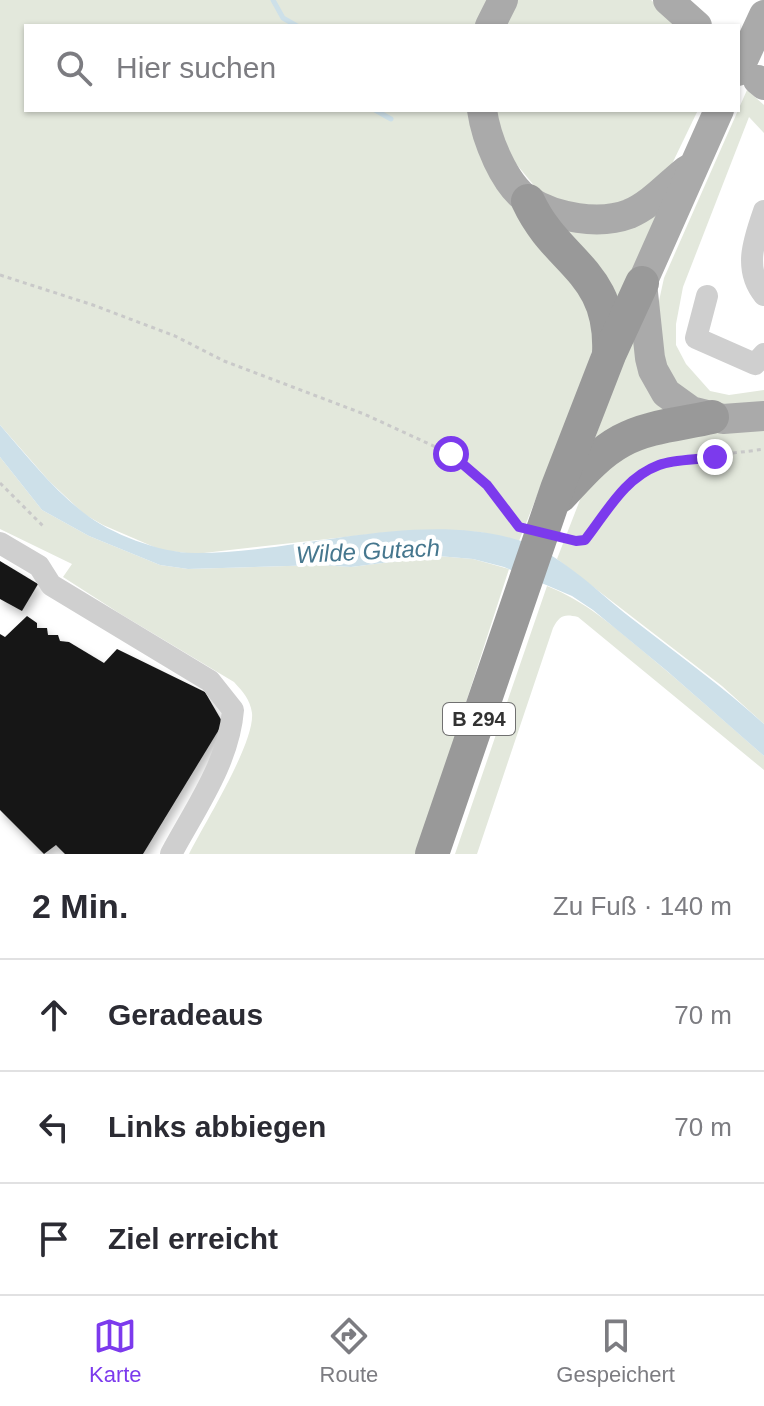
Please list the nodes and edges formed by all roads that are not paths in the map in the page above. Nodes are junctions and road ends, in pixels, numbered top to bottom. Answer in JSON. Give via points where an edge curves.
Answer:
{"nodes":[{"id":1,"x":503,"y":0,"type":"edge"},
{"id":2,"x":668,"y":0,"type":"edge"},
{"id":3,"x":764,"y":15,"type":"edge"},
{"id":4,"x":491,"y":24,"type":"edge"},
{"id":5,"x":695,"y":24,"type":"edge"},
{"id":6,"x":753,"y":79,"type":"edge"},
{"id":7,"x":482,"y":112,"type":"edge"},
{"id":8,"x":718,"y":112,"type":"edge"},
{"id":9,"x":694,"y":164,"type":"junction"},
{"id":10,"x":528,"y":201,"type":"junction"},
{"id":11,"x":764,"y":211,"type":"edge"},
{"id":12,"x":642,"y":283,"type":"junction"},
{"id":13,"x":764,"y":295,"type":"edge"},
{"id":14,"x":707,"y":296,"type":"dead end"},
{"id":15,"x":764,"y":354,"type":"edge"},
{"id":16,"x":609,"y":355,"type":"junction"},
{"id":17,"x":764,"y":416,"type":"edge"},
{"id":18,"x":712,"y":417,"type":"junction"},
{"id":19,"x":554,"y":502,"type":"junction"},
{"id":20,"x":0,"y":543,"type":"edge"},
{"id":21,"x":171,"y":854,"type":"edge"},
{"id":22,"x":432,"y":854,"type":"edge"}],
"edges":[{"from":1,"to":4,"type":"main road"},
{"from":2,"to":5,"type":"main road"},
{"from":3,"to":6,"type":"main road"},
{"from":7,"to":10,"type":"main road","number":"B 294","via":[[497,158]]},
{"from":8,"to":9,"type":"main road","number":"B 294"},
{"from":9,"to":10,"type":"main road","number":"B 294","via":[[648,202],[611,219],[579,218]]},
{"from":9,"to":12,"type":"main road","number":"B 294"},
{"from":10,"to":16,"type":"highway","number":"B 294","via":[[536,218],[595,286],[607,320]]},
{"from":11,"to":13,"type":"lane","via":[[751,247],[754,283]]},
{"from":12,"to":16,"type":"highway","number":"B 294"},
{"from":12,"to":18,"type":"main road","number":"B 294","via":[[650,358],[659,382],[679,404]]},
{"from":14,"to":15,"type":"lane","via":[[696,338],[755,364]]},
{"from":16,"to":19,"type":"highway","number":"B 294"},
{"from":17,"to":18,"type":"main road","number":"B 294"},
{"from":18,"to":19,"type":"highway","number":"B 294","via":[[621,441]]},
{"from":19,"to":22,"type":"highway","number":"B 294"},
{"from":20,"to":21,"type":"lane","via":[[39,566],[51,585],[210,681],[233,710],[231,733],[216,769]]}]}
